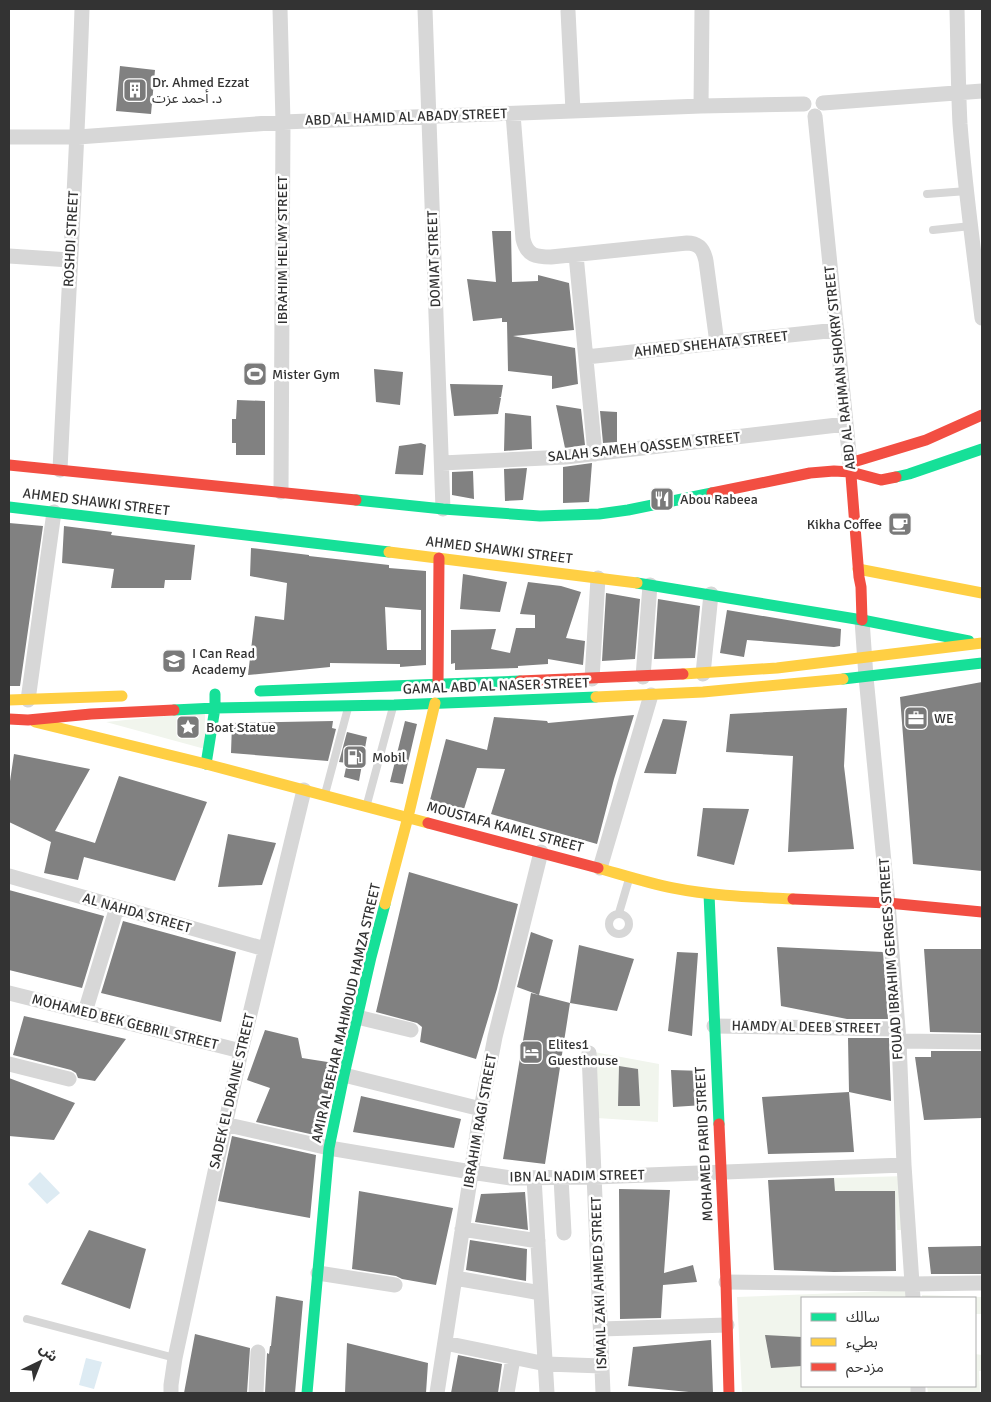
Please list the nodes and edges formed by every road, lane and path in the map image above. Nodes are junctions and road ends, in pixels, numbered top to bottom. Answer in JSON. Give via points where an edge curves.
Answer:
{"nodes":[{"id":1,"x":82,"y":9,"type":"edge"},
{"id":2,"x":280,"y":9,"type":"edge"},
{"id":3,"x":425,"y":9,"type":"edge"},
{"id":4,"x":702,"y":9,"type":"edge"},
{"id":5,"x":957,"y":9,"type":"edge"},
{"id":6,"x":568,"y":11,"type":"dead end"},
{"id":7,"x":982,"y":91,"type":"edge"},
{"id":8,"x":959,"y":93,"type":"junction"},
{"id":9,"x":823,"y":103,"type":"junction"},
{"id":10,"x":804,"y":104,"type":"junction"},
{"id":11,"x":701,"y":106,"type":"junction"},
{"id":12,"x":573,"y":111,"type":"junction"},
{"id":13,"x":513,"y":114,"type":"junction"},
{"id":14,"x":429,"y":116,"type":"junction"},
{"id":15,"x":815,"y":116,"type":"junction"},
{"id":16,"x":283,"y":122,"type":"junction"},
{"id":17,"x":9,"y":137,"type":"edge"},
{"id":18,"x":78,"y":137,"type":"junction"},
{"id":19,"x":967,"y":191,"type":"junction"},
{"id":20,"x":927,"y":194,"type":"dead end"},
{"id":21,"x":970,"y":226,"type":"junction"},
{"id":22,"x":933,"y":230,"type":"dead end"},
{"id":23,"x":576,"y":255,"type":"junction"},
{"id":24,"x":9,"y":256,"type":"edge"},
{"id":25,"x":70,"y":260,"type":"junction"},
{"id":26,"x":982,"y":318,"type":"edge"},
{"id":27,"x":837,"y":330,"type":"junction"},
{"id":28,"x":717,"y":343,"type":"junction"},
{"id":29,"x":586,"y":357,"type":"junction"},
{"id":30,"x":982,"y":415,"type":"edge"},
{"id":31,"x":846,"y":424,"type":"junction"},
{"id":32,"x":982,"y":449,"type":"edge"},
{"id":33,"x":595,"y":454,"type":"junction"},
{"id":34,"x":442,"y":463,"type":"junction"},
{"id":35,"x":9,"y":465,"type":"edge"},
{"id":36,"x":850,"y":467,"type":"junction"},
{"id":37,"x":60,"y":470,"type":"junction"},
{"id":38,"x":281,"y":492,"type":"junction"},
{"id":39,"x":9,"y":507,"type":"edge"},
{"id":40,"x":443,"y":508,"type":"junction"},
{"id":41,"x":54,"y":512,"type":"junction"},
{"id":42,"x":439,"y":558,"type":"junction"},
{"id":43,"x":858,"y":569,"type":"junction"},
{"id":44,"x":598,"y":578,"type":"junction"},
{"id":45,"x":650,"y":585,"type":"junction"},
{"id":46,"x":982,"y":593,"type":"edge"},
{"id":47,"x":711,"y":594,"type":"junction"},
{"id":48,"x":862,"y":620,"type":"junction"},
{"id":49,"x":982,"y":643,"type":"edge"},
{"id":50,"x":865,"y":657,"type":"junction"},
{"id":51,"x":982,"y":663,"type":"edge"},
{"id":52,"x":703,"y":674,"type":"junction"},
{"id":53,"x":643,"y":677,"type":"junction"},
{"id":54,"x":866,"y":677,"type":"junction"},
{"id":55,"x":592,"y":679,"type":"junction"},
{"id":56,"x":438,"y":685,"type":"junction"},
{"id":57,"x":244,"y":692,"type":"dead end"},
{"id":58,"x":215,"y":693,"type":"dead end"},
{"id":59,"x":651,"y":695,"type":"junction"},
{"id":60,"x":137,"y":696,"type":"dead end"},
{"id":61,"x":9,"y":700,"type":"edge"},
{"id":62,"x":28,"y":700,"type":"junction"},
{"id":63,"x":435,"y":703,"type":"junction"},
{"id":64,"x":394,"y":705,"type":"junction"},
{"id":65,"x":348,"y":706,"type":"junction"},
{"id":66,"x":215,"y":708,"type":"junction"},
{"id":67,"x":9,"y":720,"type":"edge"},
{"id":68,"x":28,"y":720,"type":"junction"},
{"id":69,"x":206,"y":764,"type":"junction"},
{"id":70,"x":304,"y":790,"type":"junction"},
{"id":71,"x":325,"y":796,"type":"junction"},
{"id":72,"x":366,"y":806,"type":"junction"},
{"id":73,"x":408,"y":817,"type":"junction"},
{"id":74,"x":541,"y":852,"type":"junction"},
{"id":75,"x":600,"y":868,"type":"junction"},
{"id":76,"x":9,"y":876,"type":"edge"},
{"id":77,"x":630,"y":877,"type":"junction"},
{"id":78,"x":709,"y":894,"type":"junction"},
{"id":79,"x":888,"y":903,"type":"junction"},
{"id":80,"x":117,"y":907,"type":"junction"},
{"id":81,"x":982,"y":912,"type":"edge"},
{"id":82,"x":619,"y":913,"type":"dead end"},
{"id":83,"x":265,"y":949,"type":"junction"},
{"id":84,"x":9,"y":993,"type":"edge"},
{"id":85,"x":85,"y":1012,"type":"junction"},
{"id":86,"x":357,"y":1017,"type":"junction"},
{"id":87,"x":714,"y":1026,"type":"junction"},
{"id":88,"x":411,"y":1030,"type":"dead end"},
{"id":89,"x":898,"y":1035,"type":"junction"},
{"id":90,"x":982,"y":1042,"type":"edge"},
{"id":91,"x":241,"y":1050,"type":"junction"},
{"id":92,"x":589,"y":1053,"type":"dead end"},
{"id":93,"x":9,"y":1064,"type":"edge"},
{"id":94,"x":344,"y":1075,"type":"junction"},
{"id":95,"x":69,"y":1079,"type":"dead end"},
{"id":96,"x":481,"y":1109,"type":"junction"},
{"id":97,"x":224,"y":1124,"type":"junction"},
{"id":98,"x":330,"y":1148,"type":"junction"},
{"id":99,"x":904,"y":1165,"type":"junction"},
{"id":100,"x":471,"y":1172,"type":"junction"},
{"id":101,"x":720,"y":1172,"type":"junction"},
{"id":102,"x":595,"y":1177,"type":"junction"},
{"id":103,"x":534,"y":1178,"type":"junction"},
{"id":104,"x":561,"y":1178,"type":"junction"},
{"id":105,"x":462,"y":1229,"type":"junction"},
{"id":106,"x":564,"y":1233,"type":"dead end"},
{"id":107,"x":538,"y":1242,"type":"junction"},
{"id":108,"x":318,"y":1273,"type":"junction"},
{"id":109,"x":455,"y":1278,"type":"junction"},
{"id":110,"x":726,"y":1282,"type":"junction"},
{"id":111,"x":982,"y":1283,"type":"edge"},
{"id":112,"x":395,"y":1285,"type":"dead end"},
{"id":113,"x":912,"y":1291,"type":"edge"},
{"id":114,"x":541,"y":1293,"type":"junction"},
{"id":115,"x":28,"y":1319,"type":"dead end"},
{"id":116,"x":727,"y":1325,"type":"junction"},
{"id":117,"x":601,"y":1329,"type":"junction"},
{"id":118,"x":445,"y":1343,"type":"junction"},
{"id":119,"x":258,"y":1352,"type":"dead end"},
{"id":120,"x":175,"y":1358,"type":"junction"},
{"id":121,"x":513,"y":1358,"type":"junction"},
{"id":122,"x":546,"y":1364,"type":"junction"},
{"id":123,"x":602,"y":1366,"type":"junction"},
{"id":124,"x":171,"y":1393,"type":"edge"},
{"id":125,"x":256,"y":1393,"type":"edge"},
{"id":126,"x":307,"y":1393,"type":"edge"},
{"id":127,"x":437,"y":1393,"type":"edge"},
{"id":128,"x":507,"y":1393,"type":"edge"},
{"id":129,"x":547,"y":1393,"type":"edge"},
{"id":130,"x":603,"y":1393,"type":"edge"},
{"id":131,"x":729,"y":1393,"type":"edge"}],
"edges":[{"from":1,"to":18,"type":"street","name":"ROSHDI STREET"},
{"from":2,"to":16,"type":"street","name":"IBRAHIM HELMY STREET"},
{"from":3,"to":14,"type":"street","name":"DOMIAT STREET"},
{"from":4,"to":11,"type":"street"},
{"from":5,"to":8,"type":"street"},
{"from":6,"to":12,"type":"street"},
{"from":7,"to":8,"type":"street"},
{"from":8,"to":9,"type":"street"},
{"from":8,"to":19,"type":"street"},
{"from":9,"to":10,"type":"street","via":[[812,96]]},
{"from":9,"to":15,"type":"street","via":[[823,110]]},
{"from":10,"to":11,"type":"street","name":"ABD AL HAMID AL ABADY STREET"},
{"from":10,"to":15,"type":"street","via":[[806,112]]},
{"from":11,"to":12,"type":"street","name":"ABD AL HAMID AL ABADY STREET"},
{"from":12,"to":13,"type":"street","name":"ABD AL HAMID AL ABADY STREET"},
{"from":13,"to":14,"type":"street","name":"ABD AL HAMID AL ABADY STREET"},
{"from":13,"to":23,"type":"street","via":[[524,245],[538,257]]},
{"from":14,"to":16,"type":"street","name":"ABD AL HAMID AL ABADY STREET"},
{"from":14,"to":34,"type":"street","name":"DOMIAT STREET"},
{"from":15,"to":27,"type":"street","name":"ABD AL RAHMAN SHOKRY STREET"},
{"from":16,"to":18,"type":"street","name":"ABD AL HAMID AL ABADY STREET"},
{"from":16,"to":38,"type":"street","name":"IBRAHIM HELMY STREET"},
{"from":17,"to":18,"type":"street","name":"ABD AL HAMID AL ABADY STREET"},
{"from":18,"to":25,"type":"street","name":"ROSHDI STREET"},
{"from":19,"to":20,"type":"lane"},
{"from":19,"to":21,"type":"street"},
{"from":21,"to":22,"type":"lane"},
{"from":21,"to":26,"type":"street"},
{"from":23,"to":28,"type":"street","via":[[696,244],[705,256]]},
{"from":23,"to":29,"type":"street"},
{"from":24,"to":25,"type":"street"},
{"from":25,"to":37,"type":"street","name":"ROSHDI STREET"},
{"from":27,"to":28,"type":"street","name":"AHMED SHEHATA STREET"},
{"from":27,"to":31,"type":"street","name":"ABD AL RAHMAN SHOKRY STREET"},
{"from":28,"to":29,"type":"street","name":"AHMED SHEHATA STREET"},
{"from":29,"to":33,"type":"street"},
{"from":30,"to":36,"type":"street","via":[[926,440]]},
{"from":31,"to":33,"type":"street","name":"SALAH SAMEH QASSEM STREET"},
{"from":31,"to":36,"type":"street","name":"ABD AL RAHMAN SHOKRY STREET"},
{"from":32,"to":36,"type":"street","via":[[881,480]]},
{"from":33,"to":34,"type":"street","name":"SALAH SAMEH QASSEM STREET"},
{"from":34,"to":40,"type":"street","name":"DOMIAT STREET"},
{"from":35,"to":37,"type":"street","name":"AHMED SHAWKI STREET"},
{"from":36,"to":40,"type":"street","name":"AHMED SHAWKI STREET","via":[[599,514],[540,516]]},
{"from":36,"to":43,"type":"street","name":"ABD AL RAHMAN SHOKRY STREET"},
{"from":37,"to":38,"type":"street","name":"AHMED SHAWKI STREET"},
{"from":38,"to":40,"type":"street","name":"AHMED SHAWKI STREET"},
{"from":39,"to":41,"type":"street","name":"AHMED SHAWKI STREET"},
{"from":41,"to":42,"type":"street","name":"AHMED SHAWKI STREET"},
{"from":41,"to":62,"type":"street"},
{"from":42,"to":44,"type":"street","name":"AHMED SHAWKI STREET"},
{"from":42,"to":56,"type":"street"},
{"from":43,"to":46,"type":"street"},
{"from":43,"to":48,"type":"street","name":"ABD AL RAHMAN SHOKRY STREET"},
{"from":44,"to":45,"type":"street","name":"AHMED SHAWKI STREET"},
{"from":44,"to":55,"type":"street"},
{"from":45,"to":47,"type":"street","name":"AHMED SHAWKI STREET"},
{"from":45,"to":53,"type":"street"},
{"from":47,"to":48,"type":"street","name":"AHMED SHAWKI STREET"},
{"from":47,"to":52,"type":"street"},
{"from":48,"to":49,"type":"street","name":"AHMED SHAWKI STREET"},
{"from":48,"to":50,"type":"street","name":"FOUAD IBRAHIM GERGES STREET"},
{"from":49,"to":50,"type":"street","name":"GAMAL ABD AL NASER STREET"},
{"from":50,"to":52,"type":"street","name":"GAMAL ABD AL NASER STREET"},
{"from":50,"to":54,"type":"street","name":"FOUAD IBRAHIM GERGES STREET"},
{"from":51,"to":54,"type":"street","name":"GAMAL ABD AL NASER STREET"},
{"from":52,"to":53,"type":"street","name":"GAMAL ABD AL NASER STREET"},
{"from":53,"to":55,"type":"street","name":"GAMAL ABD AL NASER STREET"},
{"from":54,"to":59,"type":"street","name":"GAMAL ABD AL NASER STREET","via":[[741,690]]},
{"from":54,"to":79,"type":"street","name":"FOUAD IBRAHIM GERGES STREET"},
{"from":55,"to":56,"type":"street","name":"GAMAL ABD AL NASER STREET"},
{"from":56,"to":57,"type":"street","name":"GAMAL ABD AL NASER STREET"},
{"from":58,"to":66,"type":"street"},
{"from":59,"to":63,"type":"street","name":"GAMAL ABD AL NASER STREET"},
{"from":59,"to":75,"type":"street"},
{"from":60,"to":62,"type":"street"},
{"from":61,"to":62,"type":"street"},
{"from":63,"to":64,"type":"street","name":"GAMAL ABD AL NASER STREET"},
{"from":63,"to":73,"type":"street","name":"AMIR AL BEHAR MAHMOUD HAMZA STREET"},
{"from":64,"to":65,"type":"street","name":"GAMAL ABD AL NASER STREET"},
{"from":64,"to":72,"type":"lane"},
{"from":65,"to":66,"type":"street","name":"GAMAL ABD AL NASER STREET"},
{"from":65,"to":71,"type":"lane"},
{"from":66,"to":68,"type":"street","name":"GAMAL ABD AL NASER STREET"},
{"from":66,"to":69,"type":"street"},
{"from":67,"to":68,"type":"street","name":"GAMAL ABD AL NASER STREET"},
{"from":68,"to":69,"type":"street","name":"MOUSTAFA KAMEL STREET"},
{"from":69,"to":70,"type":"street","name":"MOUSTAFA KAMEL STREET"},
{"from":70,"to":71,"type":"street","name":"MOUSTAFA KAMEL STREET"},
{"from":70,"to":83,"type":"street","name":"SADEK EL DRAINE STREET"},
{"from":71,"to":72,"type":"street","name":"MOUSTAFA KAMEL STREET"},
{"from":72,"to":73,"type":"street","name":"MOUSTAFA KAMEL STREET"},
{"from":73,"to":74,"type":"street","name":"MOUSTAFA KAMEL STREET"},
{"from":73,"to":86,"type":"street","name":"AMIR AL BEHAR MAHMOUD HAMZA STREET"},
{"from":74,"to":75,"type":"street","name":"MOUSTAFA KAMEL STREET"},
{"from":74,"to":96,"type":"street","name":"IBRAHIM RAGI STREET"},
{"from":75,"to":77,"type":"street","name":"MOUSTAFA KAMEL STREET"},
{"from":76,"to":80,"type":"street","name":"AL NAHDA STREET"},
{"from":77,"to":78,"type":"street","name":"MOUSTAFA KAMEL STREET"},
{"from":77,"to":82,"type":"lane"},
{"from":78,"to":79,"type":"street","name":"MOUSTAFA KAMEL STREET"},
{"from":78,"to":87,"type":"street","name":"MOHAMED FARID STREET"},
{"from":79,"to":81,"type":"street","name":"MOUSTAFA KAMEL STREET"},
{"from":79,"to":89,"type":"street","name":"FOUAD IBRAHIM GERGES STREET"},
{"from":80,"to":83,"type":"street","name":"AL NAHDA STREET"},
{"from":80,"to":85,"type":"street"},
{"from":83,"to":91,"type":"street","name":"SADEK EL DRAINE STREET"},
{"from":84,"to":85,"type":"street","name":"MOHAMED BEK GEBRIL STREET"},
{"from":85,"to":91,"type":"street","name":"MOHAMED BEK GEBRIL STREET"},
{"from":86,"to":88,"type":"street"},
{"from":86,"to":94,"type":"street","name":"AMIR AL BEHAR MAHMOUD HAMZA STREET"},
{"from":87,"to":89,"type":"street","name":"HAMDY AL DEEB STREET"},
{"from":87,"to":101,"type":"street","name":"MOHAMED FARID STREET"},
{"from":89,"to":90,"type":"street","name":"HAMDY AL DEEB STREET"},
{"from":89,"to":99,"type":"street","name":"FOUAD IBRAHIM GERGES STREET"},
{"from":91,"to":97,"type":"street","name":"SADEK EL DRAINE STREET"},
{"from":92,"to":102,"type":"street","name":"ISMAIL ZAKI AHMED STREET"},
{"from":93,"to":95,"type":"street"},
{"from":94,"to":96,"type":"street"},
{"from":94,"to":98,"type":"street","name":"AMIR AL BEHAR MAHMOUD HAMZA STREET"},
{"from":96,"to":100,"type":"street","name":"IBRAHIM RAGI STREET"},
{"from":97,"to":98,"type":"street","name":"IBN AL NADIM STREET"},
{"from":97,"to":120,"type":"street","name":"SADEK EL DRAINE STREET"},
{"from":98,"to":100,"type":"street","name":"IBN AL NADIM STREET"},
{"from":98,"to":108,"type":"street","name":"AMIR AL BEHAR MAHMOUD HAMZA STREET"},
{"from":99,"to":101,"type":"street","name":"IBN AL NADIM STREET"},
{"from":99,"to":113,"type":"street","name":"FOUAD IBRAHIM GERGES STREET"},
{"from":100,"to":103,"type":"street","name":"IBN AL NADIM STREET"},
{"from":100,"to":105,"type":"street","name":"IBRAHIM RAGI STREET"},
{"from":101,"to":102,"type":"street","name":"IBN AL NADIM STREET"},
{"from":101,"to":110,"type":"street","name":"MOHAMED FARID STREET"},
{"from":102,"to":104,"type":"street","name":"IBN AL NADIM STREET"},
{"from":102,"to":117,"type":"street","name":"ISMAIL ZAKI AHMED STREET"},
{"from":103,"to":104,"type":"street","name":"IBN AL NADIM STREET"},
{"from":103,"to":107,"type":"street"},
{"from":104,"to":106,"type":"street"},
{"from":105,"to":107,"type":"street"},
{"from":105,"to":109,"type":"street","name":"IBRAHIM RAGI STREET"},
{"from":107,"to":114,"type":"street"},
{"from":108,"to":112,"type":"street"},
{"from":108,"to":126,"type":"street","name":"AMIR AL BEHAR MAHMOUD HAMZA STREET"},
{"from":109,"to":114,"type":"street"},
{"from":109,"to":118,"type":"street","name":"IBRAHIM RAGI STREET"},
{"from":110,"to":113,"type":"street"},
{"from":110,"to":116,"type":"street","name":"MOHAMED FARID STREET"},
{"from":111,"to":113,"type":"street"},
{"from":114,"to":122,"type":"street"},
{"from":115,"to":120,"type":"lane"},
{"from":116,"to":117,"type":"street"},
{"from":116,"to":131,"type":"street","name":"MOHAMED FARID STREET"},
{"from":117,"to":123,"type":"street","name":"ISMAIL ZAKI AHMED STREET"},
{"from":118,"to":121,"type":"street"},
{"from":118,"to":127,"type":"street","name":"IBRAHIM RAGI STREET"},
{"from":119,"to":125,"type":"street"},
{"from":120,"to":124,"type":"street","name":"SADEK EL DRAINE STREET"},
{"from":121,"to":122,"type":"street"},
{"from":121,"to":128,"type":"street"},
{"from":122,"to":123,"type":"street"},
{"from":122,"to":129,"type":"street"},
{"from":123,"to":130,"type":"street","name":"ISMAIL ZAKI AHMED STREET"}]}
